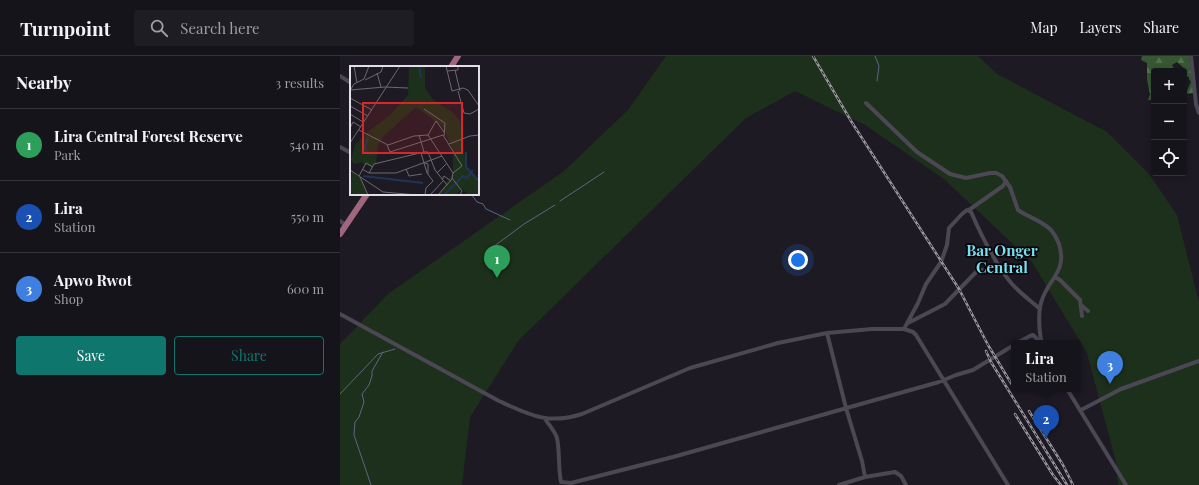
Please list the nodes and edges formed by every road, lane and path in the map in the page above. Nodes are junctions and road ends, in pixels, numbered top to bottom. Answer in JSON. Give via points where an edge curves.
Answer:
{"nodes":[{"id":1,"x":458,"y":56,"type":"edge"},
{"id":2,"x":1191,"y":56,"type":"edge"},
{"id":3,"x":452,"y":66,"type":"edge"},
{"id":4,"x":340,"y":76,"type":"edge"},
{"id":5,"x":350,"y":82,"type":"edge"},
{"id":6,"x":866,"y":103,"type":"dead end"},
{"id":7,"x":1199,"y":113,"type":"edge"},
{"id":8,"x":340,"y":147,"type":"edge"},
{"id":9,"x":350,"y":152,"type":"edge"},
{"id":10,"x":1006,"y":181,"type":"junction"},
{"id":11,"x":1003,"y":186,"type":"junction"},
{"id":12,"x":1010,"y":187,"type":"junction"},
{"id":13,"x":366,"y":195,"type":"edge"},
{"id":14,"x":969,"y":210,"type":"junction"},
{"id":15,"x":340,"y":221,"type":"edge"},
{"id":16,"x":346,"y":225,"type":"junction"},
{"id":17,"x":340,"y":234,"type":"edge"},
{"id":18,"x":1002,"y":271,"type":"junction"},
{"id":19,"x":1055,"y":277,"type":"junction"},
{"id":20,"x":1082,"y":305,"type":"junction"},
{"id":21,"x":1040,"y":309,"type":"junction"},
{"id":22,"x":1088,"y":311,"type":"dead end"},
{"id":23,"x":340,"y":314,"type":"edge"},
{"id":24,"x":1082,"y":316,"type":"dead end"},
{"id":25,"x":908,"y":323,"type":"junction"},
{"id":26,"x":904,"y":329,"type":"junction"},
{"id":27,"x":827,"y":333,"type":"junction"},
{"id":28,"x":1023,"y":340,"type":"edge"},
{"id":29,"x":1038,"y":340,"type":"edge"},
{"id":30,"x":1041,"y":340,"type":"edge"},
{"id":31,"x":1011,"y":347,"type":"edge"},
{"id":32,"x":1199,"y":361,"type":"edge"},
{"id":33,"x":944,"y":380,"type":"junction"},
{"id":34,"x":1069,"y":392,"type":"edge"},
{"id":35,"x":846,"y":408,"type":"junction"},
{"id":36,"x":1081,"y":410,"type":"junction"},
{"id":37,"x":545,"y":419,"type":"junction"},
{"id":38,"x":865,"y":477,"type":"junction"},
{"id":39,"x":839,"y":485,"type":"edge"},
{"id":40,"x":906,"y":485,"type":"edge"},
{"id":41,"x":1008,"y":485,"type":"edge"},
{"id":42,"x":1126,"y":485,"type":"edge"}],
"edges":[{"from":1,"to":3,"type":"main road"},
{"from":2,"to":7,"type":"street"},
{"from":4,"to":5,"type":"street"},
{"from":6,"to":10,"type":"street","via":[[917,152],[950,174],[966,178],[996,173]]},
{"from":8,"to":9,"type":"street"},
{"from":10,"to":11,"type":"street"},
{"from":10,"to":12,"type":"street"},
{"from":11,"to":12,"type":"street"},
{"from":11,"to":14,"type":"street"},
{"from":12,"to":19,"type":"street","via":[[1018,210],[1041,222],[1057,239],[1061,263]]},
{"from":13,"to":16,"type":"main road"},
{"from":14,"to":18,"type":"street"},
{"from":14,"to":25,"type":"street","via":[[949,228],[941,262],[926,284]]},
{"from":15,"to":16,"type":"street"},
{"from":16,"to":17,"type":"main road"},
{"from":18,"to":21,"type":"street","via":[[1013,285]]},
{"from":18,"to":25,"type":"street","via":[[977,271],[944,304]]},
{"from":19,"to":20,"type":"street"},
{"from":19,"to":21,"type":"street","via":[[1046,291]]},
{"from":20,"to":22,"type":"street"},
{"from":20,"to":24,"type":"street"},
{"from":21,"to":30,"type":"street"},
{"from":23,"to":37,"type":"street","via":[[500,401],[522,412]]},
{"from":25,"to":26,"type":"street"},
{"from":26,"to":27,"type":"street"},
{"from":26,"to":33,"type":"street","via":[[916,335]]},
{"from":27,"to":35,"type":"street"},
{"from":27,"to":37,"type":"street","via":[[699,364],[582,414],[560,420]]},
{"from":28,"to":29,"type":"street","via":[[1033,336]]},
{"from":31,"to":33,"type":"street","via":[[973,370]]},
{"from":32,"to":36,"type":"street","via":[[1121,389]]},
{"from":33,"to":35,"type":"street"},
{"from":33,"to":41,"type":"street"},
{"from":34,"to":36,"type":"street"},
{"from":35,"to":37,"type":"street","via":[[567,484],[561,482],[557,438]]},
{"from":35,"to":38,"type":"street"},
{"from":36,"to":42,"type":"street"},
{"from":38,"to":39,"type":"street"},
{"from":38,"to":40,"type":"street","via":[[895,472]]}]}
